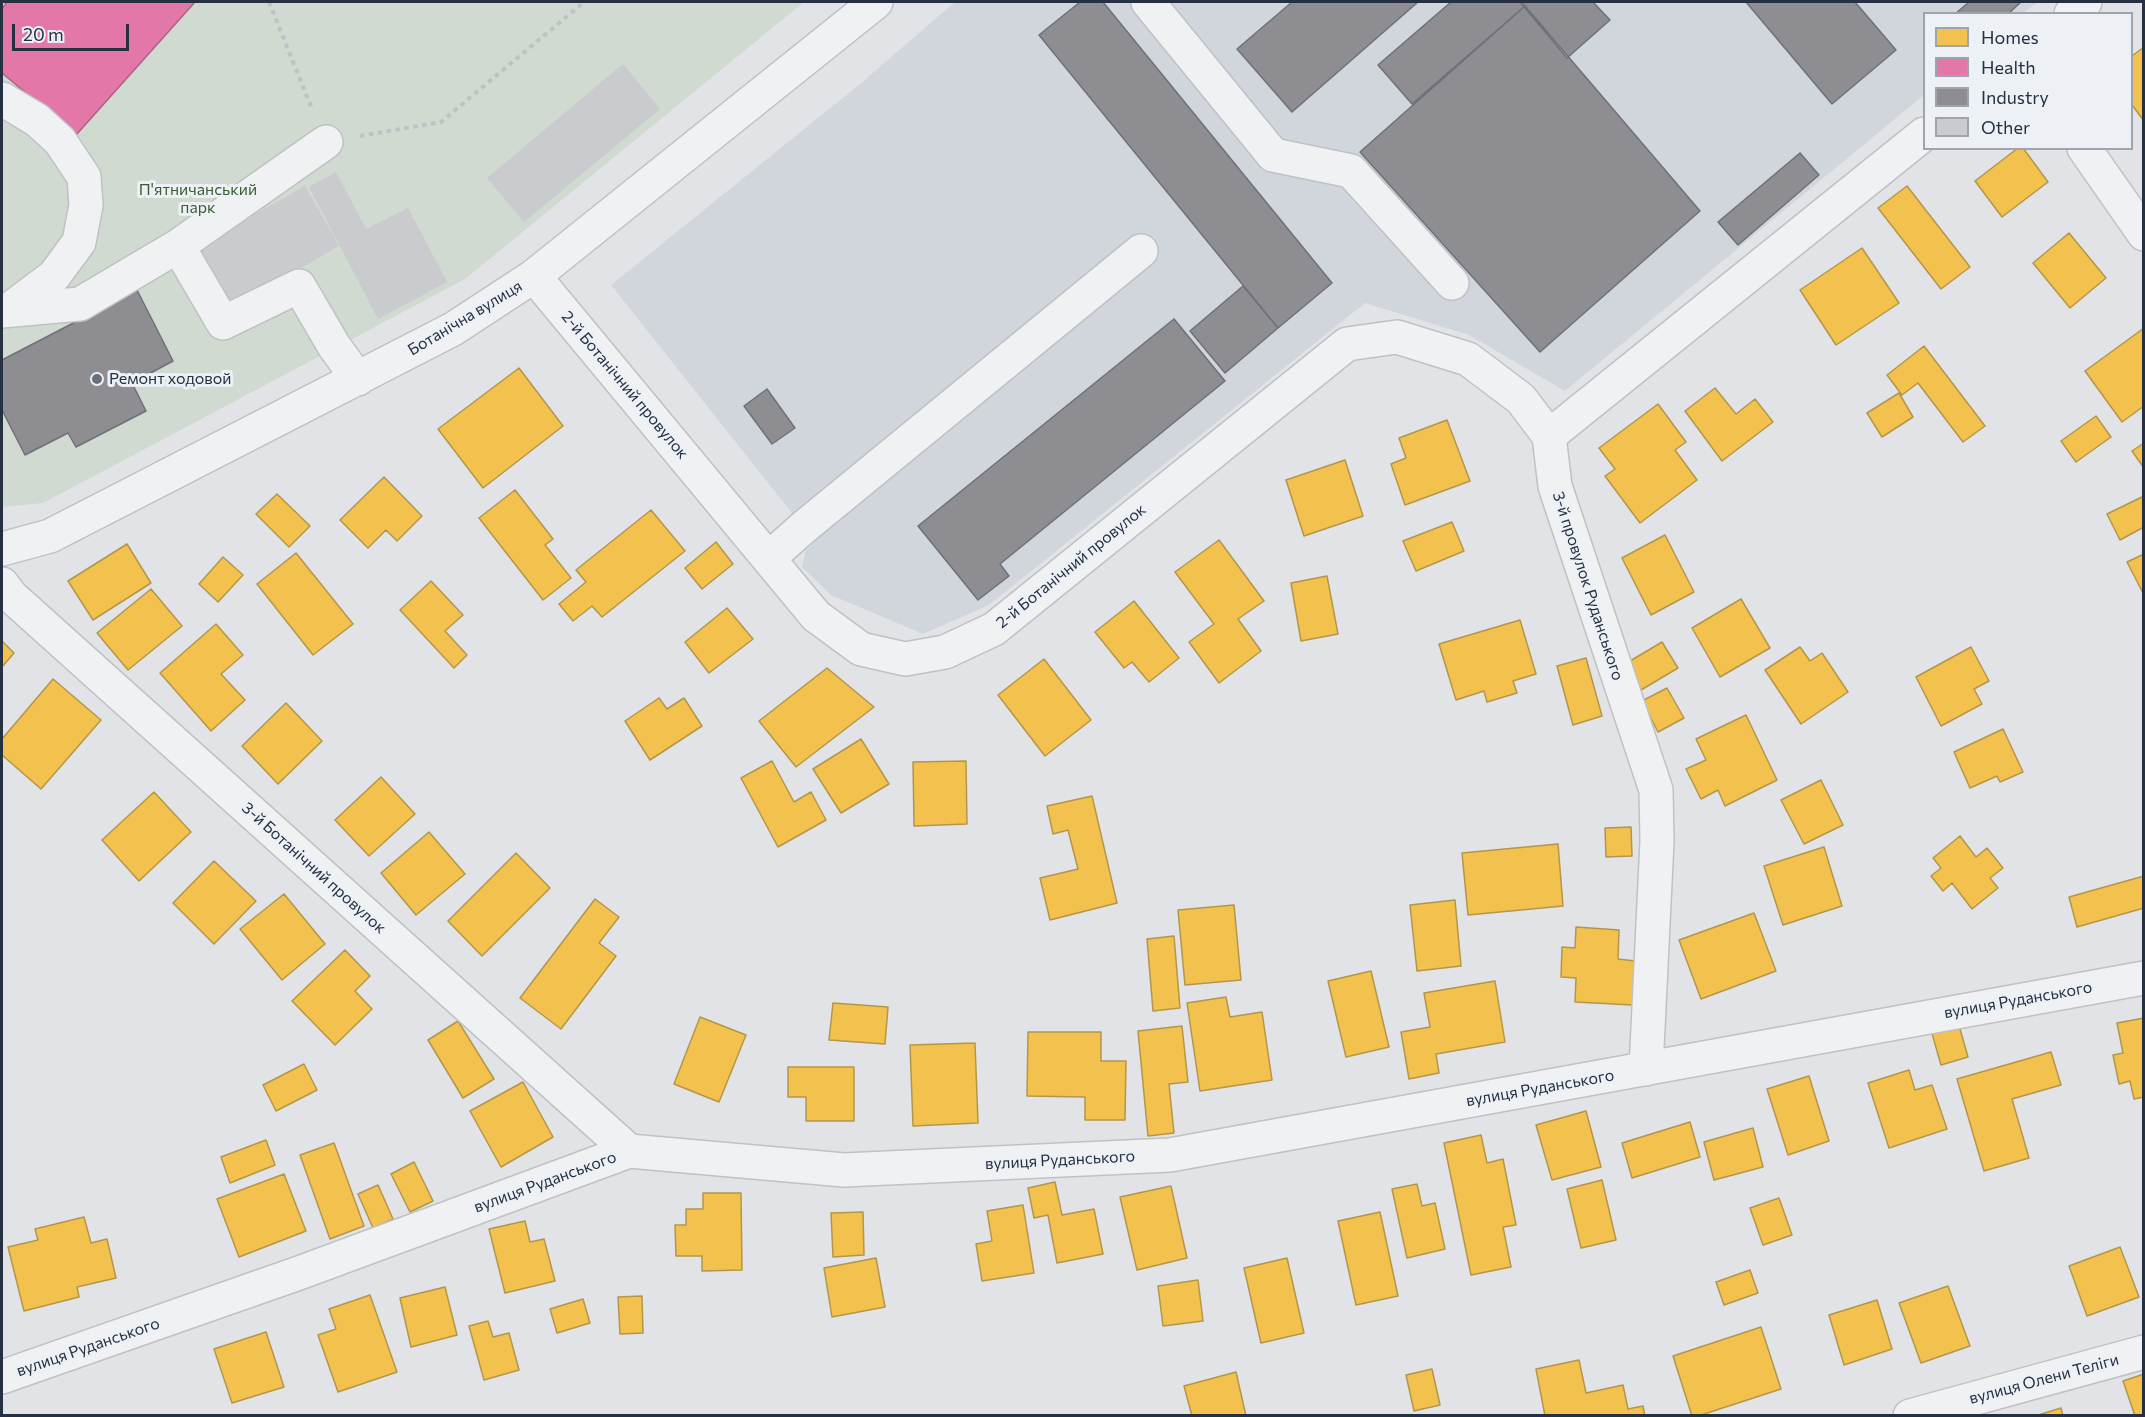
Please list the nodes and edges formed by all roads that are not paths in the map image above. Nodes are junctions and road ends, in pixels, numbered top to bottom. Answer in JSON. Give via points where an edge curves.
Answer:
{"nodes":[{"id":1,"x":876,"y":2,"type":"edge"},
{"id":2,"x":1148,"y":2,"type":"edge"},
{"id":3,"x":2085,"y":2,"type":"edge"},
{"id":4,"x":2073,"y":12,"type":"edge"},
{"id":5,"x":2,"y":99,"type":"edge"},
{"id":6,"x":1923,"y":135,"type":"edge"},
{"id":7,"x":326,"y":142,"type":"road end"},
{"id":8,"x":2085,"y":150,"type":"edge"},
{"id":9,"x":2144,"y":234,"type":"edge"},
{"id":10,"x":178,"y":246,"type":"junction"},
{"id":11,"x":1141,"y":251,"type":"dead end"},
{"id":12,"x":534,"y":276,"type":"junction"},
{"id":13,"x":1452,"y":283,"type":"dead end"},
{"id":14,"x":5,"y":311,"type":"edge"},
{"id":15,"x":358,"y":380,"type":"junction"},
{"id":16,"x":1549,"y":436,"type":"junction"},
{"id":17,"x":2,"y":549,"type":"edge"},
{"id":18,"x":769,"y":558,"type":"junction"},
{"id":19,"x":2,"y":584,"type":"edge"},
{"id":20,"x":2144,"y":978,"type":"edge"},
{"id":21,"x":1646,"y":1069,"type":"junction"},
{"id":22,"x":629,"y":1151,"type":"junction"},
{"id":23,"x":2144,"y":1352,"type":"edge"},
{"id":24,"x":2,"y":1377,"type":"edge"},
{"id":25,"x":1910,"y":1416,"type":"edge"}],
"edges":[{"from":1,"to":12,"type":"street","name":"Ботанічна вулиця"},
{"from":2,"to":13,"type":"street","via":[[1273,155],[1351,171]]},
{"from":3,"to":4,"type":"street"},
{"from":5,"to":14,"type":"street","via":[[37,120],[60,141],[84,177],[86,205],[79,242],[54,276]]},
{"from":6,"to":16,"type":"street"},
{"from":7,"to":10,"type":"street"},
{"from":8,"to":9,"type":"street"},
{"from":10,"to":14,"type":"street","via":[[80,304]]},
{"from":10,"to":15,"type":"street","via":[[224,324],[299,286]]},
{"from":11,"to":18,"type":"street"},
{"from":12,"to":15,"type":"street","name":"Ботанічна вулиця","via":[[453,329]]},
{"from":12,"to":18,"type":"street","name":"2-й Ботанічний провулок"},
{"from":15,"to":17,"type":"street","name":"Ботанічна вулиця","via":[[50,536]]},
{"from":16,"to":18,"type":"street","name":"2-й Ботанічний провулок","via":[[1521,399],[1468,359],[1397,337],[1347,344],[994,629],[945,652],[905,659],[861,649],[816,616]]},
{"from":16,"to":21,"type":"street","name":"3-й провулок Руданського","via":[[1555,486],[1656,790]]},
{"from":19,"to":22,"type":"street","name":"3-й Ботанічний провулок"},
{"from":20,"to":21,"type":"street","name":"вулиця Руданського"},
{"from":21,"to":22,"type":"street","name":"вулиця Руданського","via":[[1170,1155],[844,1170]]},
{"from":22,"to":24,"type":"street","name":"вулиця Руданського"},
{"from":23,"to":25,"type":"street","name":"вулиця Олени Теліги"}]}
